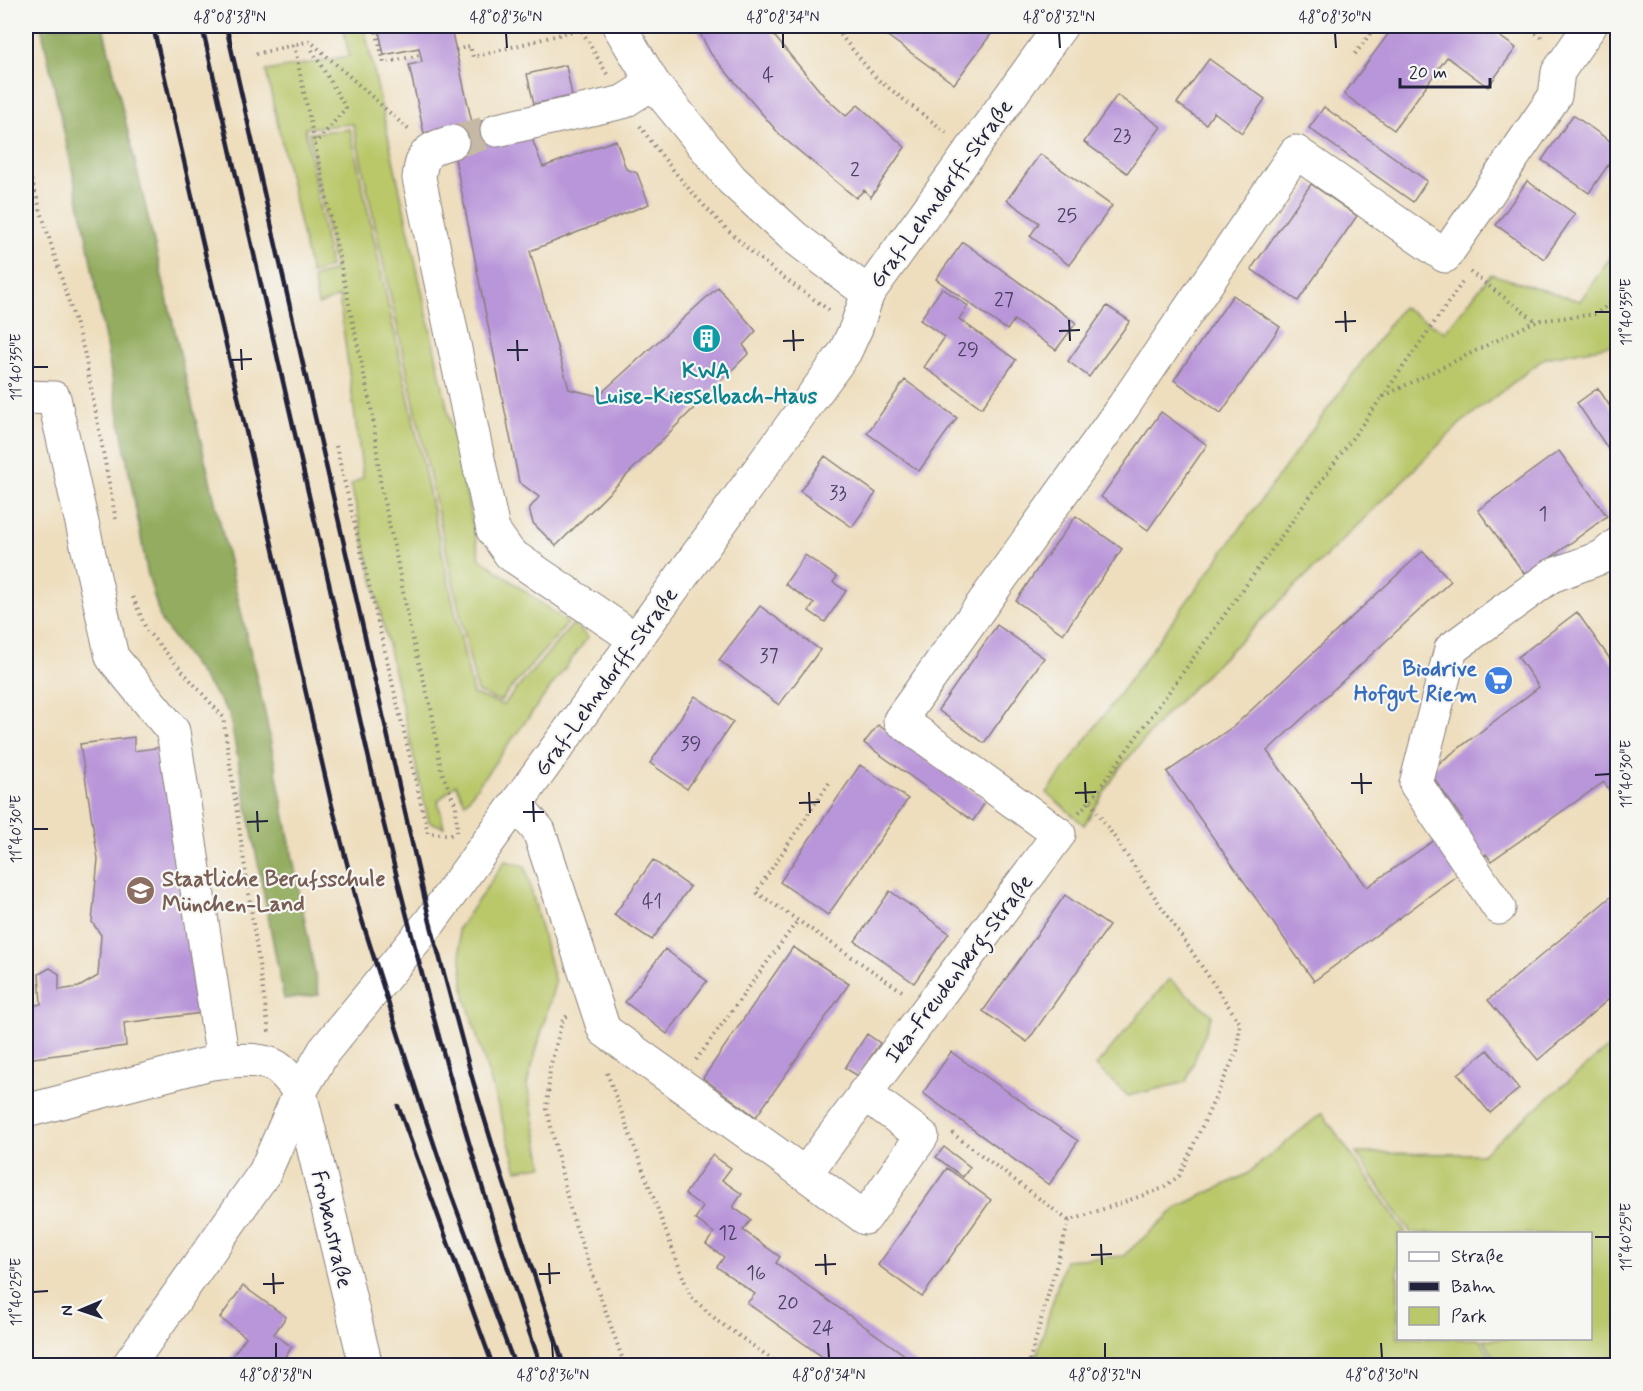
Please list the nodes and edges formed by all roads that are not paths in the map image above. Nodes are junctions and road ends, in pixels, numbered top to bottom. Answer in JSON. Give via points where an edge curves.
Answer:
{"nodes":[{"id":1,"x":619,"y":26,"type":"edge"},
{"id":2,"x":1061,"y":26,"type":"edge"},
{"id":3,"x":1590,"y":26,"type":"edge"},
{"id":4,"x":652,"y":83,"type":"junction"},
{"id":5,"x":498,"y":130,"type":"tunnel mouth"},
{"id":6,"x":441,"y":145,"type":"tunnel mouth"},
{"id":7,"x":868,"y":293,"type":"junction"},
{"id":8,"x":26,"y":397,"type":"edge"},
{"id":9,"x":1617,"y":544,"type":"edge"},
{"id":10,"x":635,"y":639,"type":"junction"},
{"id":11,"x":517,"y":805,"type":"junction"},
{"id":12,"x":1499,"y":908,"type":"dead end"},
{"id":13,"x":217,"y":1062,"type":"junction"},
{"id":14,"x":300,"y":1092,"type":"junction"},
{"id":15,"x":864,"y":1093,"type":"junction"},
{"id":16,"x":26,"y":1111,"type":"edge"},
{"id":17,"x":805,"y":1174,"type":"junction"},
{"id":18,"x":128,"y":1365,"type":"edge"},
{"id":19,"x":366,"y":1365,"type":"edge"}],
"edges":[{"from":1,"to":4,"type":"street"},
{"from":2,"to":7,"type":"street","name":"Graf-Lehndorff-Straße"},
{"from":3,"to":15,"type":"street","name":"Ika-Freudenberg-Straße","via":[[1558,72],[1555,96],[1445,256],[1296,152],[1123,406],[900,720],[1059,834]]},
{"from":4,"to":5,"type":"street","via":[[623,102]]},
{"from":4,"to":7,"type":"street","via":[[732,180],[794,237]]},
{"from":6,"to":10,"type":"street","via":[[421,162],[419,178],[493,530],[510,554]]},
{"from":7,"to":10,"type":"street","name":"Graf-Lehndorff-Straße","via":[[845,352]]},
{"from":8,"to":13,"type":"street","via":[[54,398],[112,657],[173,731]]},
{"from":9,"to":12,"type":"street","via":[[1602,557],[1551,576],[1451,649],[1416,784]]},
{"from":10,"to":11,"type":"street","name":"Graf-Lehndorff-Straße"},
{"from":11,"to":14,"type":"street","name":"Graf-Lehndorff-Straße","via":[[430,922],[324,1051]]},
{"from":11,"to":17,"type":"street","via":[[539,831],[604,1030]]},
{"from":13,"to":14,"type":"street","via":[[274,1065]]},
{"from":13,"to":16,"type":"street"},
{"from":14,"to":18,"type":"street","name":"Graf-Lehndorff-Straße","via":[[265,1172]]},
{"from":14,"to":19,"type":"street","name":"Frobenstraße"},
{"from":15,"to":17,"type":"street","name":"Ika-Freudenberg-Straße"},
{"from":15,"to":17,"type":"street","via":[[922,1136],[865,1218]]}]}
